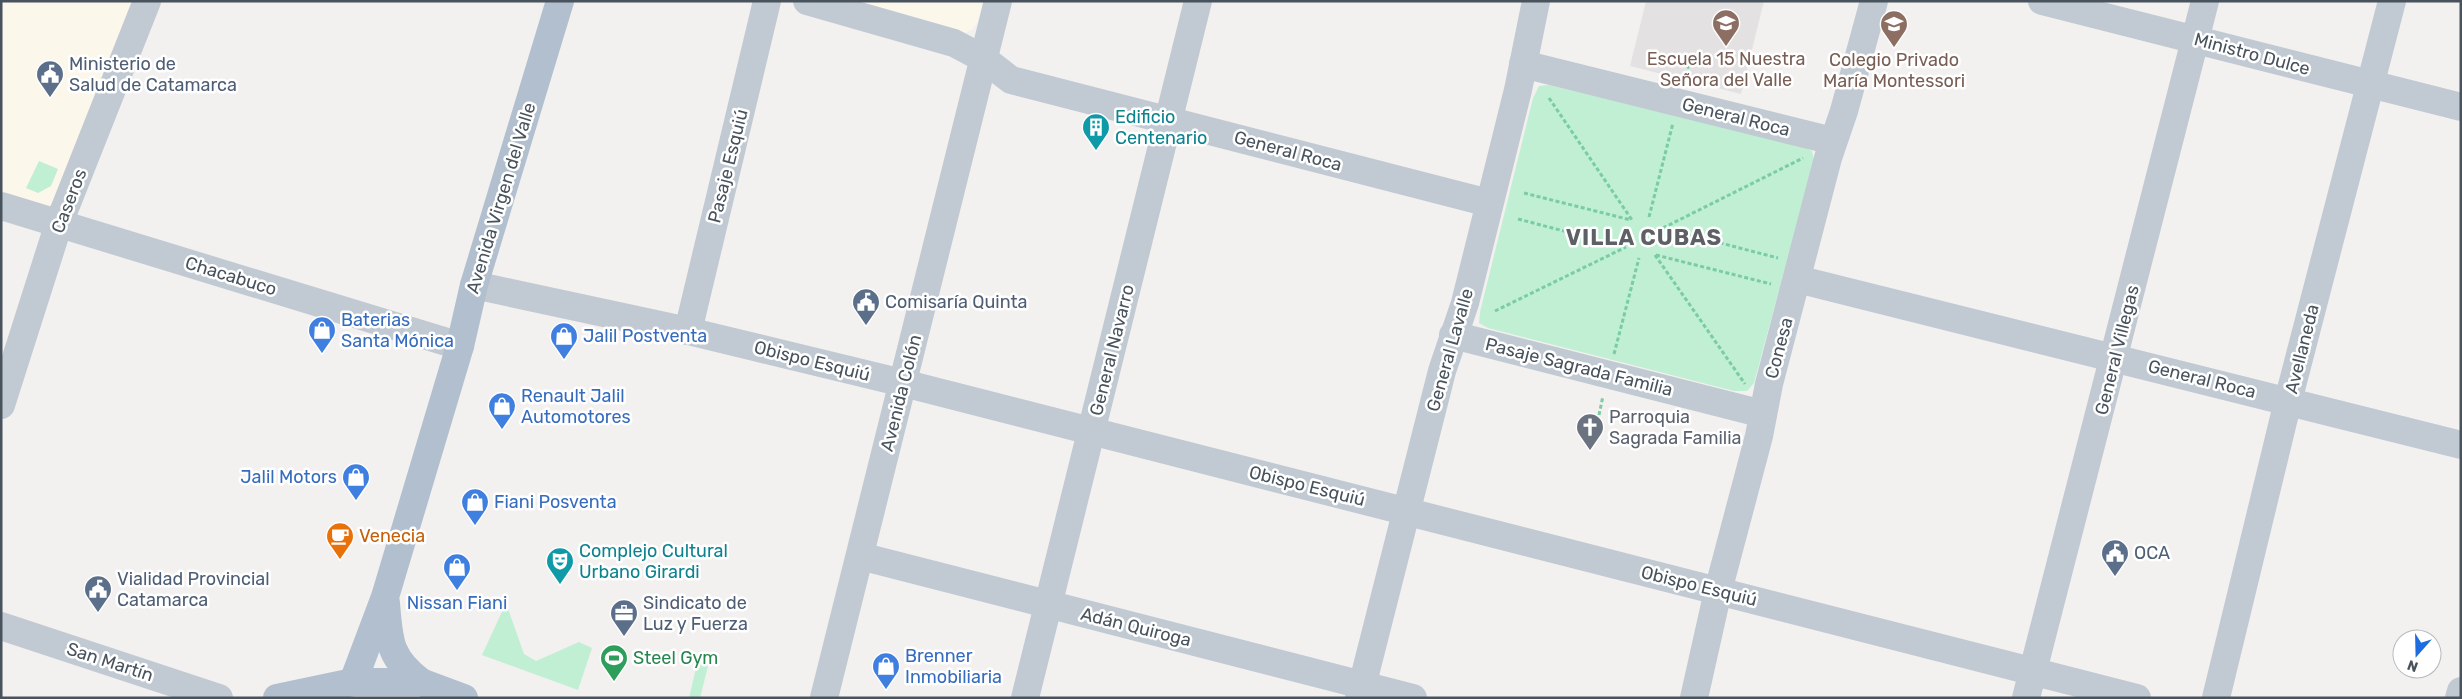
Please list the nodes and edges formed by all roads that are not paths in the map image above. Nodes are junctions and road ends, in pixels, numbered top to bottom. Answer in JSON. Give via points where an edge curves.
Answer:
{"nodes":[{"id":1,"x":147,"y":1,"type":"edge"},
{"id":2,"x":560,"y":1,"type":"edge"},
{"id":3,"x":767,"y":1,"type":"edge"},
{"id":4,"x":807,"y":1,"type":"edge"},
{"id":5,"x":998,"y":1,"type":"edge"},
{"id":6,"x":1198,"y":1,"type":"edge"},
{"id":7,"x":1536,"y":1,"type":"edge"},
{"id":8,"x":1874,"y":1,"type":"edge"},
{"id":9,"x":2042,"y":1,"type":"edge"},
{"id":10,"x":2205,"y":1,"type":"edge"},
{"id":11,"x":2392,"y":1,"type":"edge"},
{"id":12,"x":2195,"y":39,"type":"junction"},
{"id":13,"x":984,"y":59,"type":"junction"},
{"id":14,"x":1523,"y":64,"type":"junction"},
{"id":15,"x":2370,"y":85,"type":"junction"},
{"id":16,"x":2461,"y":107,"type":"edge"},
{"id":17,"x":1168,"y":120,"type":"junction"},
{"id":18,"x":1833,"y":141,"type":"junction"},
{"id":19,"x":1489,"y":203,"type":"junction"},
{"id":20,"x":1,"y":206,"type":"edge"},
{"id":21,"x":59,"y":223,"type":"junction"},
{"id":22,"x":1785,"y":275,"type":"junction"},
{"id":23,"x":474,"y":285,"type":"junction"},
{"id":24,"x":688,"y":331,"type":"junction"},
{"id":25,"x":1453,"y":335,"type":"junction"},
{"id":26,"x":460,"y":346,"type":"junction"},
{"id":27,"x":2115,"y":358,"type":"junction"},
{"id":28,"x":903,"y":383,"type":"junction"},
{"id":29,"x":2288,"y":401,"type":"junction"},
{"id":30,"x":1,"y":405,"type":"edge"},
{"id":31,"x":1763,"y":414,"type":"junction"},
{"id":32,"x":1092,"y":432,"type":"junction"},
{"id":33,"x":2461,"y":445,"type":"edge"},
{"id":34,"x":1406,"y":511,"type":"junction"},
{"id":35,"x":860,"y":556,"type":"junction"},
{"id":36,"x":1718,"y":591,"type":"junction"},
{"id":37,"x":386,"y":597,"type":"junction"},
{"id":38,"x":1050,"y":605,"type":"junction"},
{"id":39,"x":1,"y":626,"type":"edge"},
{"id":40,"x":2033,"y":671,"type":"junction"},
{"id":41,"x":353,"y":682,"type":"junction"},
{"id":42,"x":421,"y":682,"type":"junction"},
{"id":43,"x":1361,"y":691,"type":"edge"},
{"id":44,"x":2461,"y":691,"type":"edge"},
{"id":45,"x":219,"y":698,"type":"edge"},
{"id":46,"x":277,"y":698,"type":"edge"},
{"id":47,"x":464,"y":698,"type":"edge"},
{"id":48,"x":824,"y":698,"type":"edge"},
{"id":49,"x":1025,"y":698,"type":"edge"},
{"id":50,"x":1413,"y":698,"type":"edge"},
{"id":51,"x":1694,"y":698,"type":"edge"},
{"id":52,"x":2026,"y":698,"type":"edge"},
{"id":53,"x":2137,"y":698,"type":"edge"},
{"id":54,"x":2216,"y":698,"type":"edge"},
{"id":55,"x":2459,"y":698,"type":"edge"}],
"edges":[{"from":1,"to":21,"type":"street","name":"Caseros"},
{"from":2,"to":23,"type":"main road","name":"Avenida Virgen del Valle"},
{"from":3,"to":24,"type":"street","name":"Pasaje Esquiú"},
{"from":4,"to":13,"type":"street","name":"General Roca","via":[[954,43]]},
{"from":5,"to":13,"type":"street","name":"Avenida Colón"},
{"from":6,"to":17,"type":"street","name":"General Navarro"},
{"from":7,"to":14,"type":"street","name":"General Lavalle"},
{"from":8,"to":18,"type":"street","name":"Conesa"},
{"from":9,"to":12,"type":"street","name":"Ministro Dulce"},
{"from":10,"to":12,"type":"street","name":"General Villegas"},
{"from":11,"to":15,"type":"street","name":"Avellaneda"},
{"from":12,"to":15,"type":"street","name":"Ministro Dulce"},
{"from":12,"to":27,"type":"street","name":"General Villegas"},
{"from":13,"to":17,"type":"street","name":"General Roca","via":[[1011,80]]},
{"from":13,"to":28,"type":"street","name":"Avenida Colón"},
{"from":14,"to":18,"type":"street","name":"General Roca"},
{"from":14,"to":19,"type":"street","name":"General Lavalle"},
{"from":15,"to":16,"type":"street","name":"Ministro Dulce"},
{"from":15,"to":29,"type":"street","name":"Avellaneda"},
{"from":17,"to":19,"type":"street","name":"General Roca"},
{"from":17,"to":32,"type":"street","name":"General Navarro"},
{"from":18,"to":22,"type":"street","name":"Conesa"},
{"from":19,"to":25,"type":"street","name":"General Lavalle","via":[[1465,303]]},
{"from":20,"to":21,"type":"street","name":"Chacabuco"},
{"from":21,"to":26,"type":"street","name":"Chacabuco"},
{"from":21,"to":30,"type":"street","name":"Caseros"},
{"from":22,"to":27,"type":"street","name":"General Roca"},
{"from":22,"to":31,"type":"street","name":"Conesa"},
{"from":23,"to":24,"type":"street","name":"Obispo Esquiú"},
{"from":23,"to":26,"type":"main road","name":"Avenida Virgen del Valle"},
{"from":24,"to":28,"type":"street","name":"Obispo Esquiú"},
{"from":25,"to":31,"type":"street","name":"Pasaje Sagrada Familia"},
{"from":25,"to":34,"type":"street","name":"General Lavalle"},
{"from":26,"to":37,"type":"main road","name":"Avenida Virgen del Valle"},
{"from":27,"to":29,"type":"street","name":"General Roca"},
{"from":27,"to":40,"type":"street","name":"General Villegas"},
{"from":28,"to":32,"type":"street","name":"Obispo Esquiú"},
{"from":28,"to":35,"type":"street","name":"Avenida Colón"},
{"from":29,"to":33,"type":"street","name":"General Roca"},
{"from":29,"to":54,"type":"street","name":"Avellaneda"},
{"from":31,"to":36,"type":"street","name":"Conesa"},
{"from":32,"to":34,"type":"street","name":"Obispo Esquiú"},
{"from":32,"to":38,"type":"street","name":"General Navarro"},
{"from":34,"to":36,"type":"street","name":"Obispo Esquiú"},
{"from":34,"to":43,"type":"street","name":"General Lavalle"},
{"from":35,"to":38,"type":"street","name":"Adán Quiroga"},
{"from":35,"to":48,"type":"street","name":"Avenida Colón"},
{"from":36,"to":40,"type":"street","name":"Obispo Esquiú"},
{"from":36,"to":51,"type":"street","name":"Conesa"},
{"from":37,"to":41,"type":"main road","name":"Avenida Virgen del Valle"},
{"from":37,"to":42,"type":"main road","name":"Avenida Virgen del Valle","via":[[390,645],[402,666]]},
{"from":38,"to":43,"type":"street","name":"Adán Quiroga"},
{"from":38,"to":49,"type":"street","name":"General Navarro"},
{"from":39,"to":45,"type":"street","name":"San Martín"},
{"from":40,"to":52,"type":"street","name":"General Villegas"},
{"from":40,"to":53,"type":"street","name":"Obispo Esquiú"},
{"from":41,"to":42,"type":"main road"},
{"from":41,"to":46,"type":"main road"},
{"from":42,"to":47,"type":"main road"},
{"from":43,"to":50,"type":"street","name":"Adán Quiroga"},
{"from":44,"to":55,"type":"street"}]}
